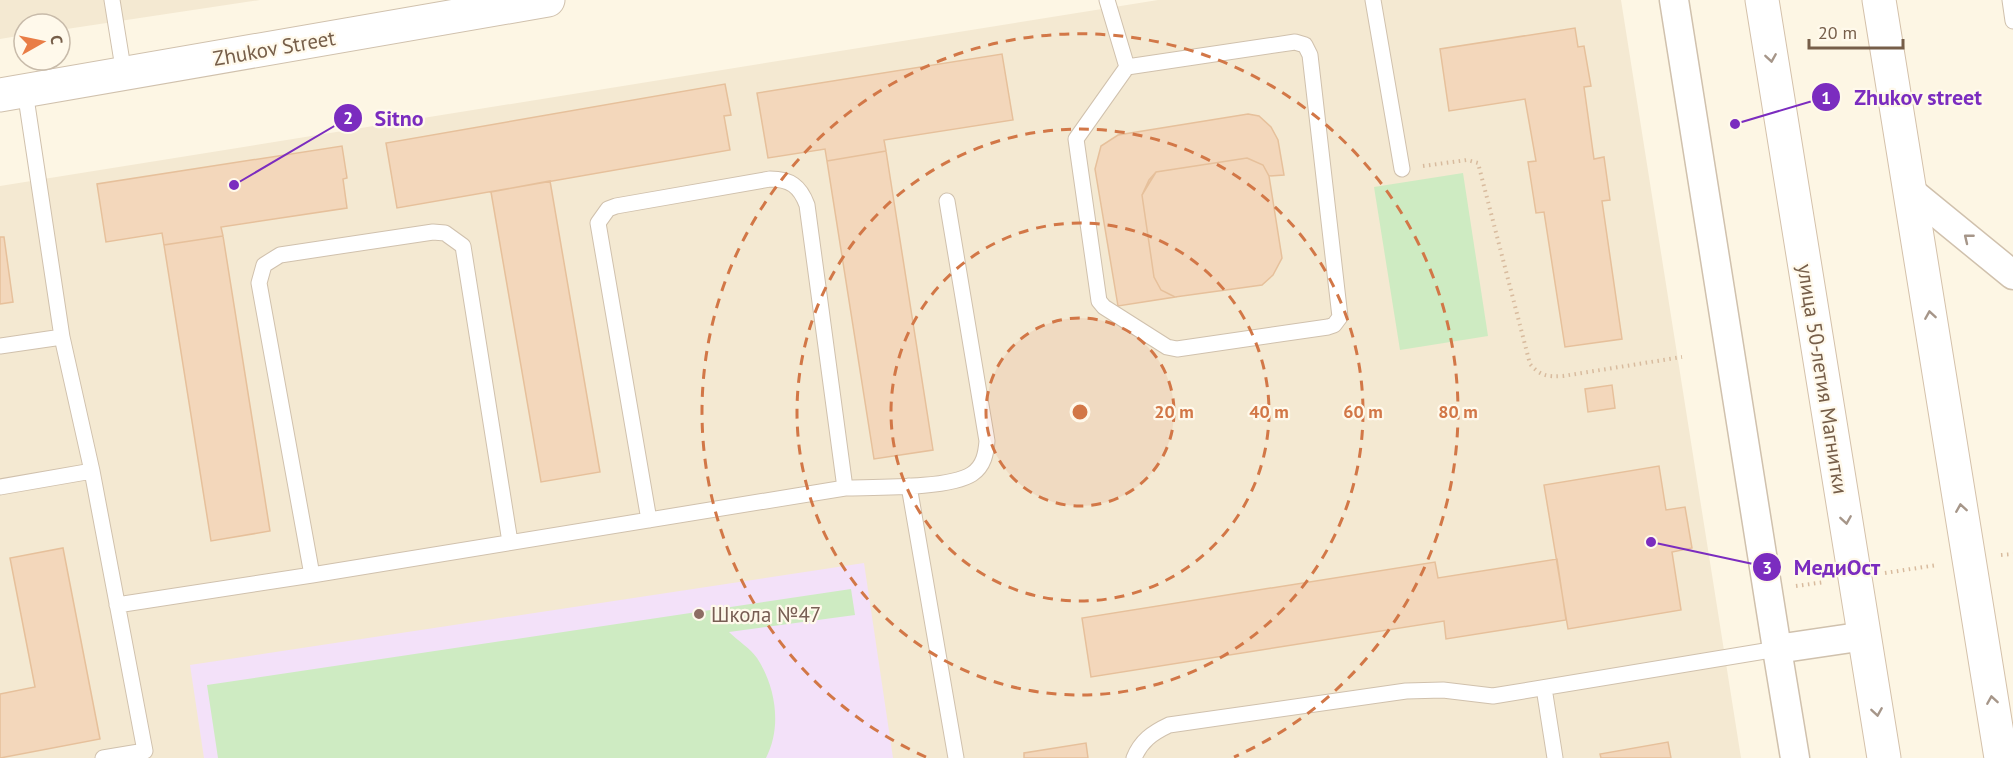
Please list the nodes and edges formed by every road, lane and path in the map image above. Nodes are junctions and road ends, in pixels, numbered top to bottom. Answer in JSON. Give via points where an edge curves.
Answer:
{"nodes":[{"id":1,"x":112,"y":0,"type":"edge"},
{"id":2,"x":548,"y":0,"type":"edge"},
{"id":3,"x":1107,"y":0,"type":"edge"},
{"id":4,"x":1372,"y":0,"type":"edge"},
{"id":5,"x":1674,"y":0,"type":"edge"},
{"id":6,"x":1762,"y":0,"type":"edge"},
{"id":7,"x":1879,"y":0,"type":"edge"},
{"id":8,"x":2010,"y":0,"type":"edge"},
{"id":9,"x":2013,"y":21,"type":"edge"},
{"id":10,"x":1127,"y":67,"type":"junction"},
{"id":11,"x":124,"y":74,"type":"junction"},
{"id":12,"x":12,"y":93,"type":"edge"},
{"id":13,"x":1402,"y":169,"type":"joint"},
{"id":14,"x":1909,"y":190,"type":"junction"},
{"id":15,"x":947,"y":201,"type":"dead end"},
{"id":16,"x":2013,"y":274,"type":"edge"},
{"id":17,"x":62,"y":337,"type":"junction"},
{"id":18,"x":0,"y":346,"type":"edge"},
{"id":19,"x":1682,"y":357,"type":"dead end"},
{"id":20,"x":92,"y":471,"type":"junction"},
{"id":21,"x":909,"y":486,"type":"junction"},
{"id":22,"x":0,"y":487,"type":"edge"},
{"id":23,"x":846,"y":488,"type":"junction"},
{"id":24,"x":649,"y":520,"type":"junction"},
{"id":25,"x":510,"y":542,"type":"junction"},
{"id":26,"x":2013,"y":554,"type":"edge"},
{"id":27,"x":1970,"y":560,"type":"junction"},
{"id":28,"x":312,"y":575,"type":"junction"},
{"id":29,"x":1855,"y":577,"type":"junction"},
{"id":30,"x":1769,"y":591,"type":"junction"},
{"id":31,"x":117,"y":605,"type":"junction"},
{"id":32,"x":1865,"y":636,"type":"junction"},
{"id":33,"x":1777,"y":650,"type":"junction"},
{"id":34,"x":1544,"y":688,"type":"junction"},
{"id":35,"x":145,"y":754,"type":"edge"},
{"id":36,"x":103,"y":758,"type":"edge"},
{"id":37,"x":956,"y":758,"type":"edge"},
{"id":38,"x":1134,"y":758,"type":"edge"},
{"id":39,"x":1555,"y":758,"type":"edge"},
{"id":40,"x":1794,"y":758,"type":"edge"},
{"id":41,"x":1884,"y":758,"type":"edge"},
{"id":42,"x":2001,"y":758,"type":"edge"}],
"edges":[{"from":1,"to":11,"type":"lane"},
{"from":2,"to":11,"type":"main road","name":"Zhukov Street"},
{"from":3,"to":10,"type":"lane"},
{"from":4,"to":13,"type":"lane"},
{"from":5,"to":30,"type":"street"},
{"from":6,"to":29,"type":"main road","name":"улица 50-летия Магнитки","one_way":true},
{"from":7,"to":14,"type":"main road"},
{"from":8,"to":9,"type":"lane"},
{"from":10,"to":10,"type":"lane","via":[[1075,143],[1101,304],[1174,349],[1334,326],[1340,312],[1309,49],[1294,42]]},
{"from":11,"to":12,"type":"main road","name":"Zhukov Street"},
{"from":12,"to":17,"type":"lane"},
{"from":13,"to":19,"type":"path","via":[[1467,160],[1478,163],[1530,364],[1536,371],[1546,377],[1563,376]]},
{"from":16,"to":14,"type":"street","one_way":true},
{"from":27,"to":14,"type":"main road","one_way":true},
{"from":15,"to":21,"type":"lane","via":[[986,453],[982,464],[962,478]]},
{"from":17,"to":18,"type":"lane"},
{"from":17,"to":20,"type":"lane"},
{"from":20,"to":22,"type":"lane"},
{"from":20,"to":31,"type":"lane"},
{"from":21,"to":23,"type":"lane"},
{"from":21,"to":37,"type":"lane"},
{"from":23,"to":24,"type":"lane"},
{"from":23,"to":24,"type":"lane","via":[[807,205],[794,184],[770,179],[616,206],[608,209],[598,223]]},
{"from":24,"to":25,"type":"lane"},
{"from":25,"to":28,"type":"lane"},
{"from":25,"to":28,"type":"lane","via":[[463,246],[445,233],[433,232],[280,255],[264,264],[259,283]]},
{"from":26,"to":27,"type":"path"},
{"from":27,"to":29,"type":"path"},
{"from":42,"to":27,"type":"main road","one_way":true},
{"from":28,"to":31,"type":"lane"},
{"from":29,"to":30,"type":"path"},
{"from":29,"to":32,"type":"main road","name":"улица 50-летия Магнитки"},
{"from":30,"to":33,"type":"street"},
{"from":31,"to":35,"type":"lane"},
{"from":32,"to":33,"type":"street"},
{"from":32,"to":41,"type":"main road","name":"улица 50-летия Магнитки","one_way":true},
{"from":33,"to":34,"type":"lane"},
{"from":33,"to":40,"type":"street"},
{"from":34,"to":38,"type":"lane","via":[[1493,696],[1443,690],[1394,693],[1169,725],[1151,734]]},
{"from":34,"to":39,"type":"lane"},
{"from":35,"to":36,"type":"lane"}]}
